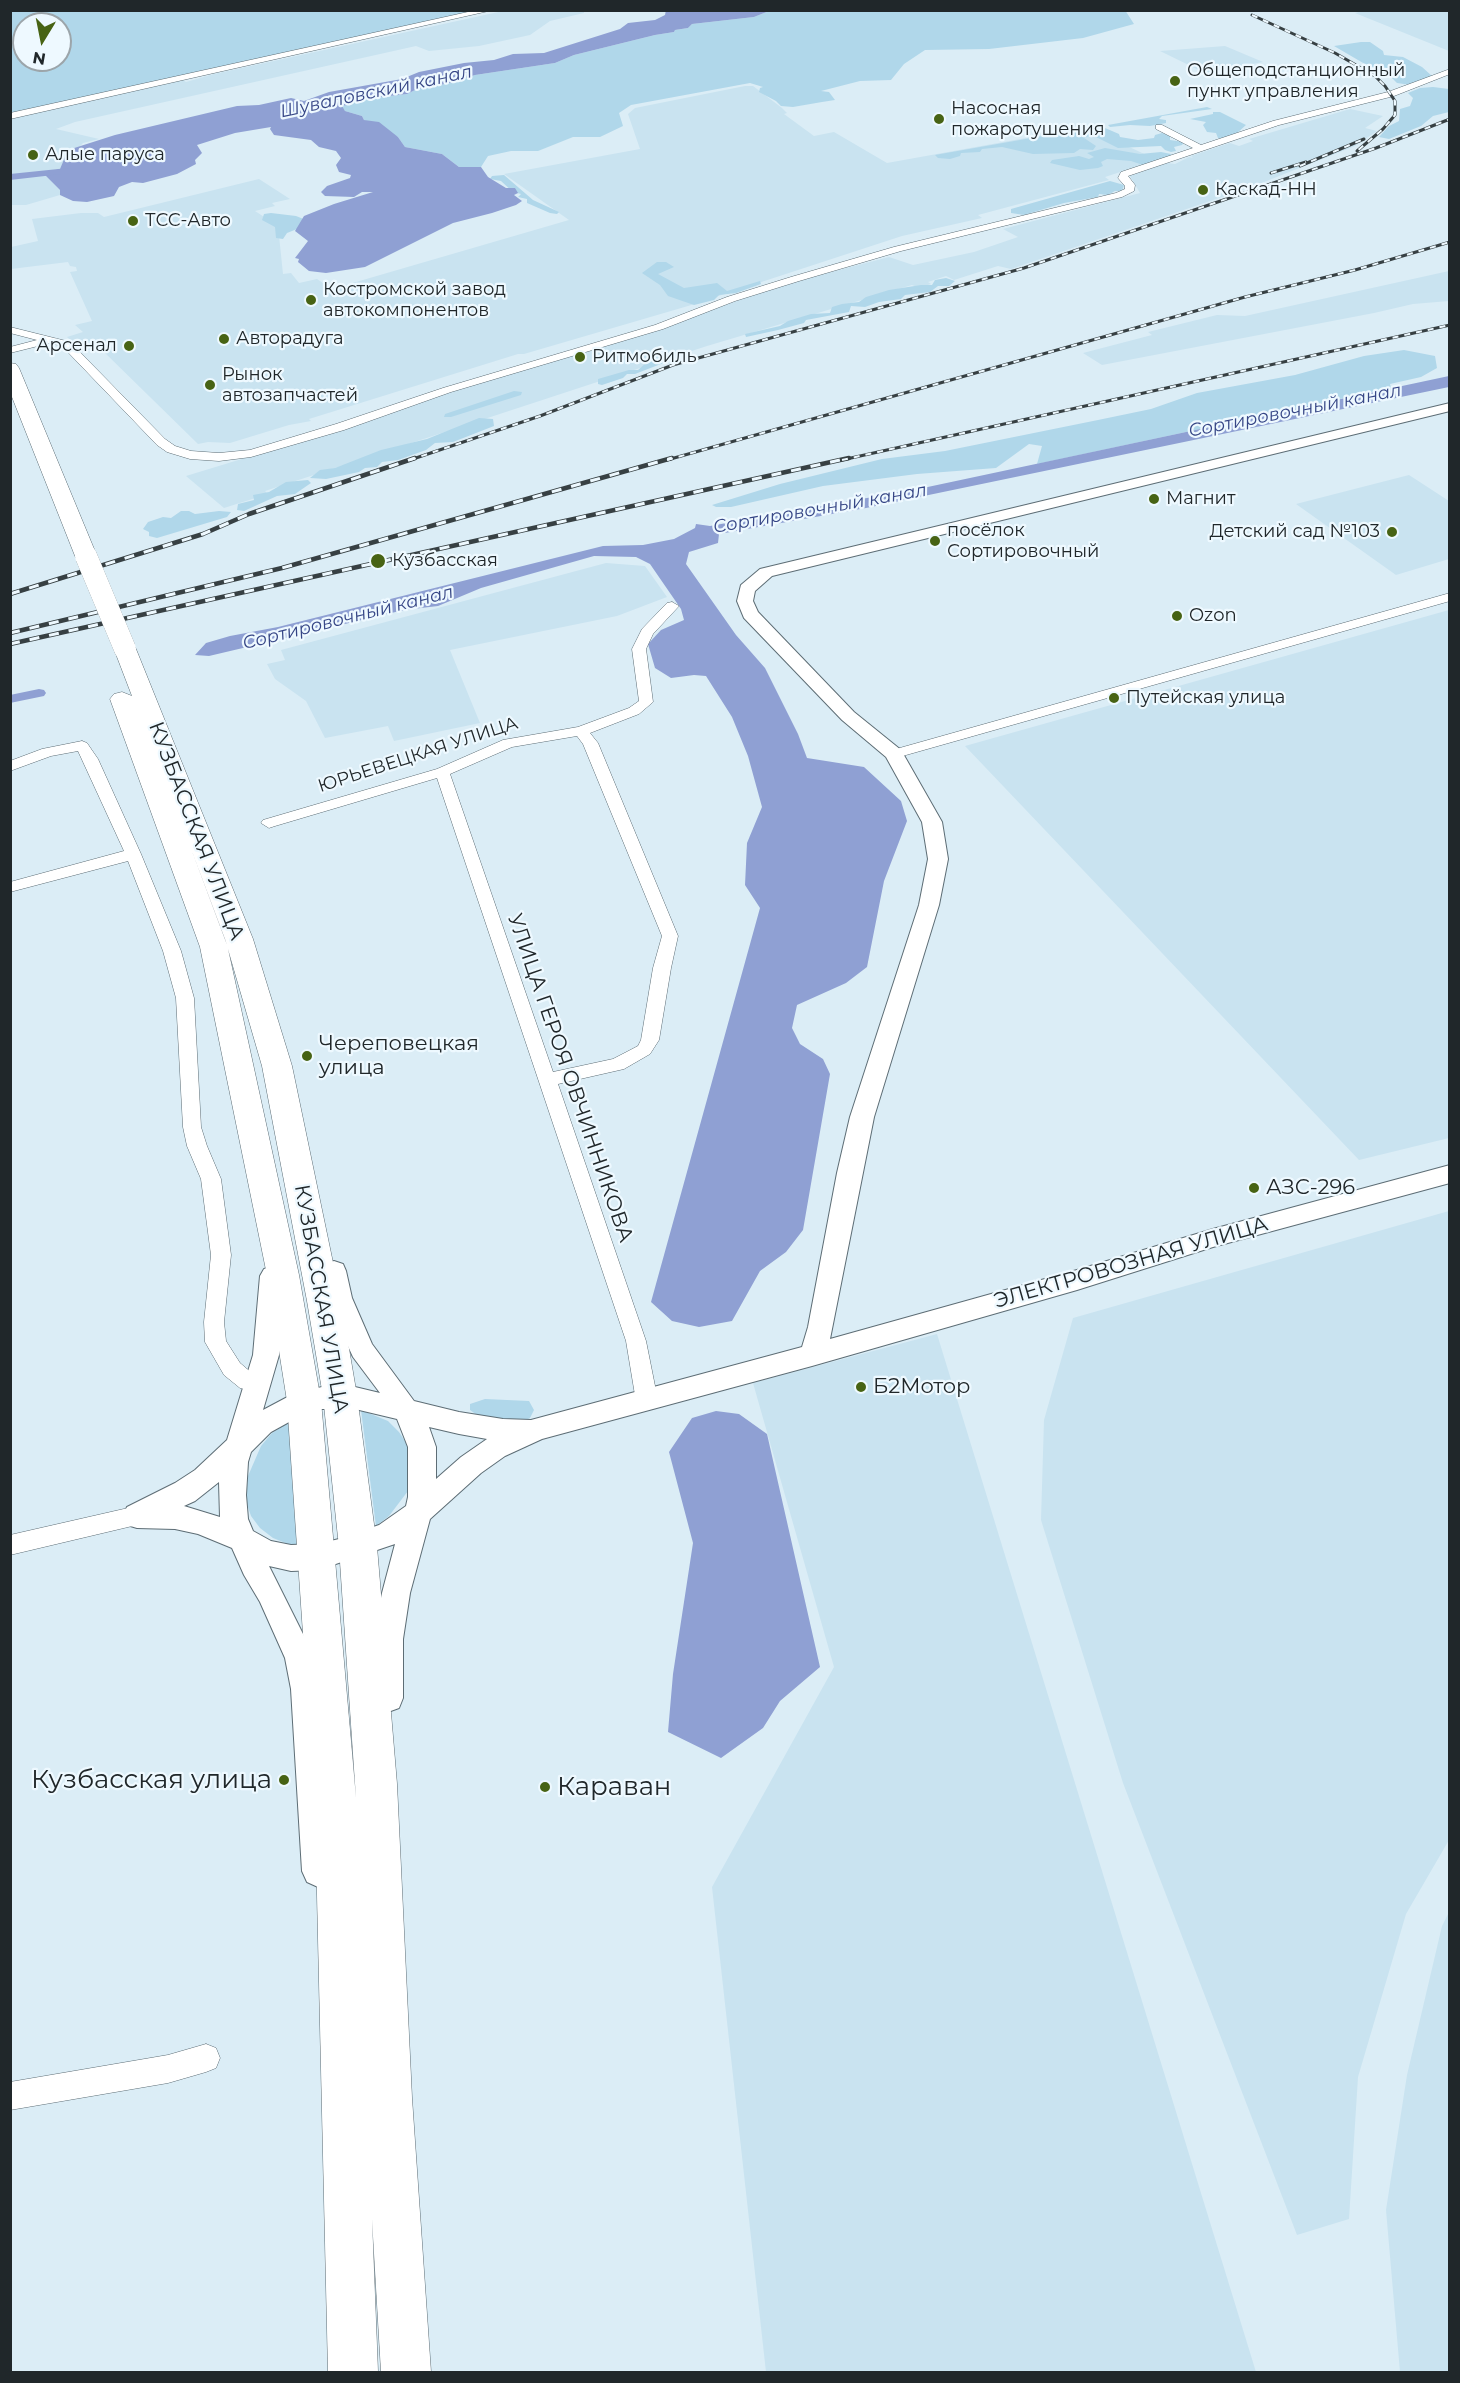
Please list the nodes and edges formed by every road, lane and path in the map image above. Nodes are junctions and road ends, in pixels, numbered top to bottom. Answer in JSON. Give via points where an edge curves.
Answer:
{"nodes":[{"id":1,"x":490,"y":10,"type":"edge"},
{"id":2,"x":1449,"y":71,"type":"edge"},
{"id":3,"x":10,"y":116,"type":"edge"},
{"id":4,"x":1159,"y":128,"type":"dead end"},
{"id":5,"x":1200,"y":148,"type":"junction"},
{"id":6,"x":10,"y":330,"type":"edge"},
{"id":7,"x":51,"y":340,"type":"junction"},
{"id":8,"x":10,"y":350,"type":"edge"},
{"id":9,"x":10,"y":368,"type":"edge"},
{"id":10,"x":1449,"y":407,"type":"edge"},
{"id":11,"x":19,"y":443,"type":"dead end"},
{"id":12,"x":77,"y":558,"type":"junction"},
{"id":13,"x":1449,"y":597,"type":"edge"},
{"id":14,"x":672,"y":606,"type":"dead end"},
{"id":15,"x":115,"y":651,"type":"junction"},
{"id":16,"x":581,"y":731,"type":"junction"},
{"id":17,"x":894,"y":754,"type":"junction"},
{"id":18,"x":10,"y":767,"type":"edge"},
{"id":19,"x":442,"y":772,"type":"junction"},
{"id":20,"x":269,"y":823,"type":"dead end"},
{"id":21,"x":133,"y":855,"type":"junction"},
{"id":22,"x":10,"y":887,"type":"edge"},
{"id":23,"x":547,"y":1080,"type":"junction"},
{"id":24,"x":1449,"y":1174,"type":"edge"},
{"id":25,"x":307,"y":1214,"type":"junction"},
{"id":26,"x":272,"y":1220,"type":"junction"},
{"id":27,"x":812,"y":1355,"type":"junction"},
{"id":28,"x":258,"y":1383,"type":"junction"},
{"id":29,"x":340,"y":1396,"type":"junction"},
{"id":30,"x":304,"y":1401,"type":"junction"},
{"id":31,"x":647,"y":1401,"type":"junction"},
{"id":32,"x":406,"y":1410,"type":"junction"},
{"id":33,"x":537,"y":1429,"type":"junction"},
{"id":34,"x":239,"y":1444,"type":"junction"},
{"id":35,"x":419,"y":1509,"type":"junction"},
{"id":36,"x":137,"y":1516,"type":"junction"},
{"id":37,"x":244,"y":1540,"type":"junction"},
{"id":38,"x":10,"y":1545,"type":"edge"},
{"id":39,"x":358,"y":1547,"type":"junction"},
{"id":40,"x":318,"y":1557,"type":"junction"},
{"id":41,"x":206,"y":2058,"type":"dead end"},
{"id":42,"x":10,"y":2096,"type":"edge"},
{"id":43,"x":367,"y":2099,"type":"junction"},
{"id":44,"x":353,"y":2373,"type":"edge"},
{"id":45,"x":406,"y":2373,"type":"edge"}],
"edges":[{"from":1,"to":3,"type":"street"},
{"from":2,"to":5,"type":"street","via":[[1391,94],[1276,123]]},
{"from":4,"to":5,"type":"street"},
{"from":5,"to":7,"type":"street","via":[[1124,174],[1129,191],[1119,195],[898,249],[795,279],[659,327],[251,453],[219,457],[171,449],[66,344]]},
{"from":6,"to":7,"type":"street"},
{"from":7,"to":8,"type":"street"},
{"from":9,"to":12,"type":"main road"},
{"from":10,"to":17,"type":"street","via":[[766,572],[747,589],[745,601],[750,614],[848,716]]},
{"from":11,"to":12,"type":"main road"},
{"from":12,"to":15,"type":"main road"},
{"from":13,"to":17,"type":"street"},
{"from":14,"to":16,"type":"street","name":"ЮРЬЕВЕЦКАЯ УЛИЦА","via":[[647,632],[639,650],[646,702],[634,711]]},
{"from":15,"to":25,"type":"main road","name":"КУЗБАССКАЯ УЛИЦА","via":[[239,939],[277,1066]]},
{"from":15,"to":26,"type":"main road","name":"КУЗБАССКАЯ УЛИЦА","via":[[214,947]]},
{"from":16,"to":19,"type":"street","name":"ЮРЬЕВЕЦКАЯ УЛИЦА","via":[[508,743]]},
{"from":16,"to":23,"type":"street","via":[[590,743],[670,936],[650,1040],[644,1050],[618,1064]]},
{"from":17,"to":27,"type":"street","via":[[932,822],[938,859],[935,882],[862,1117],[824,1315]]},
{"from":18,"to":21,"type":"street","via":[[47,752],[82,746]]},
{"from":19,"to":20,"type":"street","name":"ЮРЬЕВЕЦКАЯ УЛИЦА"},
{"from":19,"to":23,"type":"street","name":"УЛИЦА ГЕРОЯ ОВЧИННИКОВА"},
{"from":21,"to":22,"type":"street"},
{"from":21,"to":28,"type":"street","via":[[172,951],[185,998],[192,1127],[211,1179],[220,1255],[216,1342],[232,1369],[248,1382]]},
{"from":23,"to":31,"type":"street","name":"УЛИЦА ГЕРОЯ ОВЧИННИКОВА","via":[[636,1341]]},
{"from":24,"to":27,"type":"street","name":"ЭЛЕКТРОВОЗНАЯ УЛИЦА"},
{"from":25,"to":29,"type":"main road","name":"КУЗБАССКАЯ УЛИЦА"},
{"from":25,"to":32,"type":"street","via":[[331,1257],[339,1298],[362,1350]]},
{"from":26,"to":28,"type":"street","via":[[272,1304]]},
{"from":26,"to":30,"type":"main road","name":"КУЗБАССКАЯ УЛИЦА"},
{"from":27,"to":31,"type":"street","name":"ЭЛЕКТРОВОЗНАЯ УЛИЦА"},
{"from":28,"to":34,"type":"street"},
{"from":29,"to":30,"type":"street"},
{"from":29,"to":32,"type":"street"},
{"from":29,"to":39,"type":"main road","name":"КУЗБАССКАЯ УЛИЦА"},
{"from":30,"to":34,"type":"street","via":[[262,1424]]},
{"from":30,"to":40,"type":"main road","name":"КУЗБАССКАЯ УЛИЦА"},
{"from":31,"to":33,"type":"street","name":"ЭЛЕКТРОВОЗНАЯ УЛИЦА"},
{"from":32,"to":33,"type":"street","via":[[503,1430]]},
{"from":32,"to":35,"type":"street","via":[[422,1447],[424,1484]]},
{"from":33,"to":35,"type":"street","via":[[471,1464]]},
{"from":34,"to":36,"type":"street","via":[[192,1488]]},
{"from":34,"to":37,"type":"street","via":[[232,1495],[234,1520]]},
{"from":35,"to":39,"type":"street","via":[[389,1534]]},
{"from":35,"to":43,"type":"street","via":[[388,1639],[400,1983]]},
{"from":36,"to":37,"type":"street","via":[[200,1522]]},
{"from":36,"to":38,"type":"street"},
{"from":37,"to":40,"type":"street","via":[[265,1552],[291,1558]]},
{"from":37,"to":43,"type":"street","via":[[300,1658],[306,1689],[328,2005]]},
{"from":39,"to":40,"type":"street"},
{"from":39,"to":43,"type":"main road","name":"КУЗБАССКАЯ УЛИЦА","via":[[377,1805]]},
{"from":40,"to":43,"type":"main road","name":"КУЗБАССКАЯ УЛИЦА","via":[[336,1808]]},
{"from":41,"to":42,"type":"street","via":[[168,2069]]},
{"from":43,"to":44,"type":"main road","name":"КУЗБАССКАЯ УЛИЦА"},
{"from":43,"to":45,"type":"main road","name":"КУЗБАССКАЯ УЛИЦА"}]}
